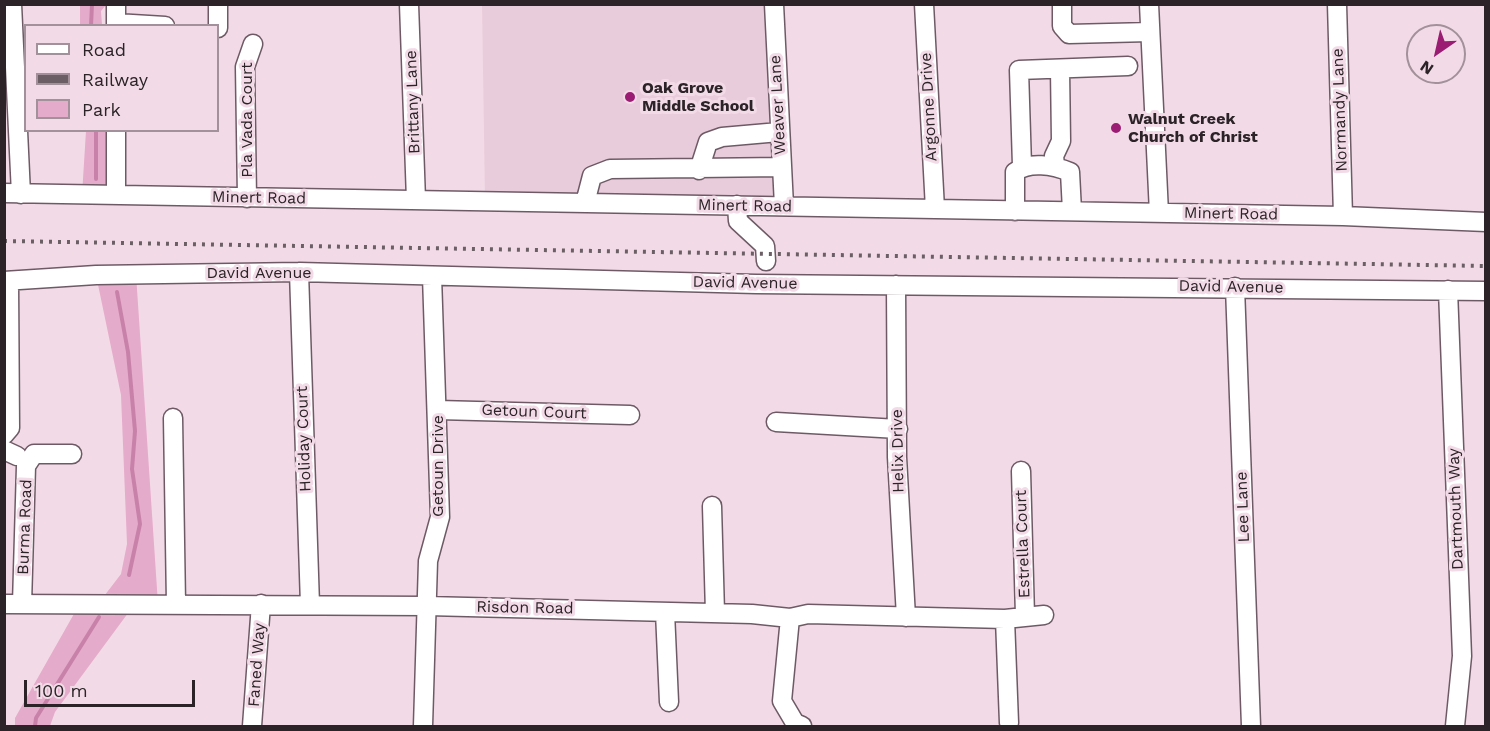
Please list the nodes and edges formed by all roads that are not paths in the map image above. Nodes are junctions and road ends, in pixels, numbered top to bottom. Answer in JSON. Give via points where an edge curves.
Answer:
{"nodes":[{"id":1,"x":12,"y":4,"type":"edge"},
{"id":2,"x":218,"y":4,"type":"edge"},
{"id":3,"x":409,"y":4,"type":"edge"},
{"id":4,"x":774,"y":4,"type":"edge"},
{"id":5,"x":924,"y":4,"type":"edge"},
{"id":6,"x":1062,"y":4,"type":"edge"},
{"id":7,"x":1149,"y":4,"type":"edge"},
{"id":8,"x":1337,"y":4,"type":"edge"},
{"id":9,"x":116,"y":18,"type":"edge"},
{"id":10,"x":133,"y":24,"type":"edge"},
{"id":11,"x":218,"y":24,"type":"edge"},
{"id":12,"x":1150,"y":32,"type":"junction"},
{"id":13,"x":253,"y":44,"type":"dead end"},
{"id":14,"x":1128,"y":66,"type":"dead end"},
{"id":15,"x":1060,"y":69,"type":"junction"},
{"id":16,"x":116,"y":132,"type":"edge"},
{"id":17,"x":780,"y":132,"type":"junction"},
{"id":18,"x":1055,"y":165,"type":"junction"},
{"id":19,"x":1022,"y":166,"type":"junction"},
{"id":20,"x":782,"y":167,"type":"junction"},
{"id":21,"x":699,"y":170,"type":"junction"},
{"id":22,"x":13,"y":193,"type":"edge"},
{"id":23,"x":117,"y":195,"type":"junction"},
{"id":24,"x":247,"y":198,"type":"junction"},
{"id":25,"x":416,"y":200,"type":"junction"},
{"id":26,"x":585,"y":203,"type":"junction"},
{"id":27,"x":737,"y":205,"type":"junction"},
{"id":28,"x":784,"y":206,"type":"junction"},
{"id":29,"x":935,"y":209,"type":"junction"},
{"id":30,"x":1015,"y":211,"type":"junction"},
{"id":31,"x":1072,"y":212,"type":"junction"},
{"id":32,"x":1159,"y":213,"type":"junction"},
{"id":33,"x":1343,"y":216,"type":"junction"},
{"id":34,"x":1485,"y":222,"type":"edge"},
{"id":35,"x":766,"y":261,"type":"dead end"},
{"id":36,"x":299,"y":272,"type":"junction"},
{"id":37,"x":432,"y":276,"type":"junction"},
{"id":38,"x":7,"y":281,"type":"edge"},
{"id":39,"x":896,"y":285,"type":"junction"},
{"id":40,"x":1235,"y":287,"type":"junction"},
{"id":41,"x":1448,"y":290,"type":"junction"},
{"id":42,"x":1485,"y":291,"type":"edge"},
{"id":43,"x":438,"y":410,"type":"junction"},
{"id":44,"x":630,"y":415,"type":"dead end"},
{"id":45,"x":173,"y":418,"type":"dead end"},
{"id":46,"x":776,"y":423,"type":"dead end"},
{"id":47,"x":898,"y":429,"type":"junction"},
{"id":48,"x":4,"y":435,"type":"edge"},
{"id":49,"x":72,"y":454,"type":"dead end"},
{"id":50,"x":1021,"y":471,"type":"dead end"},
{"id":51,"x":712,"y":506,"type":"dead end"},
{"id":52,"x":13,"y":604,"type":"edge"},
{"id":53,"x":176,"y":604,"type":"junction"},
{"id":54,"x":261,"y":604,"type":"junction"},
{"id":55,"x":310,"y":605,"type":"junction"},
{"id":56,"x":427,"y":606,"type":"junction"},
{"id":57,"x":665,"y":612,"type":"junction"},
{"id":58,"x":715,"y":613,"type":"junction"},
{"id":59,"x":1044,"y":615,"type":"dead end"},
{"id":60,"x":1025,"y":616,"type":"junction"},
{"id":61,"x":906,"y":617,"type":"junction"},
{"id":62,"x":790,"y":618,"type":"junction"},
{"id":63,"x":1005,"y":619,"type":"junction"},
{"id":64,"x":669,"y":702,"type":"dead end"},
{"id":65,"x":1009,"y":723,"type":"dead end"},
{"id":66,"x":252,"y":726,"type":"edge"},
{"id":67,"x":423,"y":726,"type":"edge"},
{"id":68,"x":802,"y":726,"type":"edge"},
{"id":69,"x":1251,"y":726,"type":"edge"},
{"id":70,"x":1455,"y":726,"type":"edge"}],
"edges":[{"from":1,"to":22,"type":"street"},
{"from":2,"to":11,"type":"street"},
{"from":3,"to":25,"type":"street","name":"Brittany Lane"},
{"from":4,"to":17,"type":"street","name":"Weaver Lane"},
{"from":5,"to":29,"type":"street","name":"Argonne Drive"},
{"from":6,"to":12,"type":"street","via":[[1062,26],[1069,34]]},
{"from":7,"to":12,"type":"street"},
{"from":8,"to":33,"type":"street","name":"Normandy Lane"},
{"from":9,"to":10,"type":"street"},
{"from":12,"to":32,"type":"street"},
{"from":13,"to":24,"type":"street","name":"Pla Vada Court","via":[[245,67]]},
{"from":14,"to":15,"type":"street"},
{"from":15,"to":18,"type":"street","via":[[1061,141],[1054,156]]},
{"from":15,"to":19,"type":"street","via":[[1019,70]]},
{"from":16,"to":23,"type":"street"},
{"from":17,"to":20,"type":"street","name":"Weaver Lane"},
{"from":17,"to":21,"type":"street","via":[[722,137],[708,142]]},
{"from":18,"to":19,"type":"street"},
{"from":18,"to":31,"type":"street","via":[[1070,172]]},
{"from":19,"to":30,"type":"street","via":[[1015,172]]},
{"from":20,"to":21,"type":"street"},
{"from":20,"to":28,"type":"street","name":"Weaver Lane"},
{"from":21,"to":26,"type":"street","via":[[610,169],[592,176]]},
{"from":22,"to":23,"type":"street","name":"Minert Road"},
{"from":23,"to":24,"type":"street","name":"Minert Road"},
{"from":24,"to":25,"type":"street","name":"Minert Road"},
{"from":25,"to":26,"type":"street","name":"Minert Road"},
{"from":26,"to":27,"type":"street","name":"Minert Road"},
{"from":27,"to":28,"type":"street","name":"Minert Road"},
{"from":27,"to":35,"type":"street","via":[[738,221],[765,246]]},
{"from":28,"to":29,"type":"street","name":"Minert Road"},
{"from":29,"to":30,"type":"street","name":"Minert Road"},
{"from":30,"to":31,"type":"street","name":"Minert Road"},
{"from":31,"to":32,"type":"street","name":"Minert Road"},
{"from":32,"to":33,"type":"street","name":"Minert Road"},
{"from":33,"to":34,"type":"street","name":"Minert Road"},
{"from":36,"to":37,"type":"street","name":"David Avenue"},
{"from":36,"to":38,"type":"street","name":"David Avenue","via":[[96,275]]},
{"from":36,"to":55,"type":"street","name":"Holiday Court"},
{"from":37,"to":39,"type":"street","name":"David Avenue"},
{"from":37,"to":43,"type":"street","name":"Getoun Drive"},
{"from":38,"to":48,"type":"street","via":[[10,428]]},
{"from":39,"to":40,"type":"street","name":"David Avenue"},
{"from":39,"to":47,"type":"street","name":"Helix Drive"},
{"from":40,"to":41,"type":"street","name":"David Avenue"},
{"from":40,"to":69,"type":"street","name":"Lee Lane"},
{"from":41,"to":42,"type":"street","name":"David Avenue"},
{"from":41,"to":70,"type":"street","name":"Dartmouth Way","via":[[1462,656]]},
{"from":43,"to":44,"type":"street","name":"Getoun Court"},
{"from":43,"to":56,"type":"street","name":"Getoun Drive","via":[[440,517],[428,561]]},
{"from":45,"to":53,"type":"street"},
{"from":46,"to":47,"type":"street"},
{"from":47,"to":61,"type":"street","name":"Helix Drive"},
{"from":49,"to":52,"type":"street","name":"Burma Road","via":[[34,454],[26,466]]},
{"from":50,"to":60,"type":"street","name":"Estrella Court"},
{"from":51,"to":58,"type":"street"},
{"from":52,"to":53,"type":"street","name":"Risdon Road"},
{"from":53,"to":54,"type":"street","name":"Risdon Road"},
{"from":54,"to":55,"type":"street","name":"Risdon Road"},
{"from":54,"to":66,"type":"street","name":"Faned Way"},
{"from":55,"to":56,"type":"street","name":"Risdon Road"},
{"from":56,"to":57,"type":"street","name":"Risdon Road"},
{"from":56,"to":67,"type":"street","name":"Getoun Drive"},
{"from":57,"to":58,"type":"street","name":"Risdon Road"},
{"from":57,"to":64,"type":"street"},
{"from":58,"to":62,"type":"street","name":"Risdon Road"},
{"from":59,"to":60,"type":"street","name":"Risdon Road"},
{"from":60,"to":63,"type":"street","name":"Risdon Road"},
{"from":61,"to":62,"type":"street","name":"Risdon Road","via":[[808,614]]},
{"from":61,"to":63,"type":"street","name":"Risdon Road"},
{"from":62,"to":68,"type":"street","via":[[782,701],[791,718]]},
{"from":63,"to":65,"type":"street"}]}
